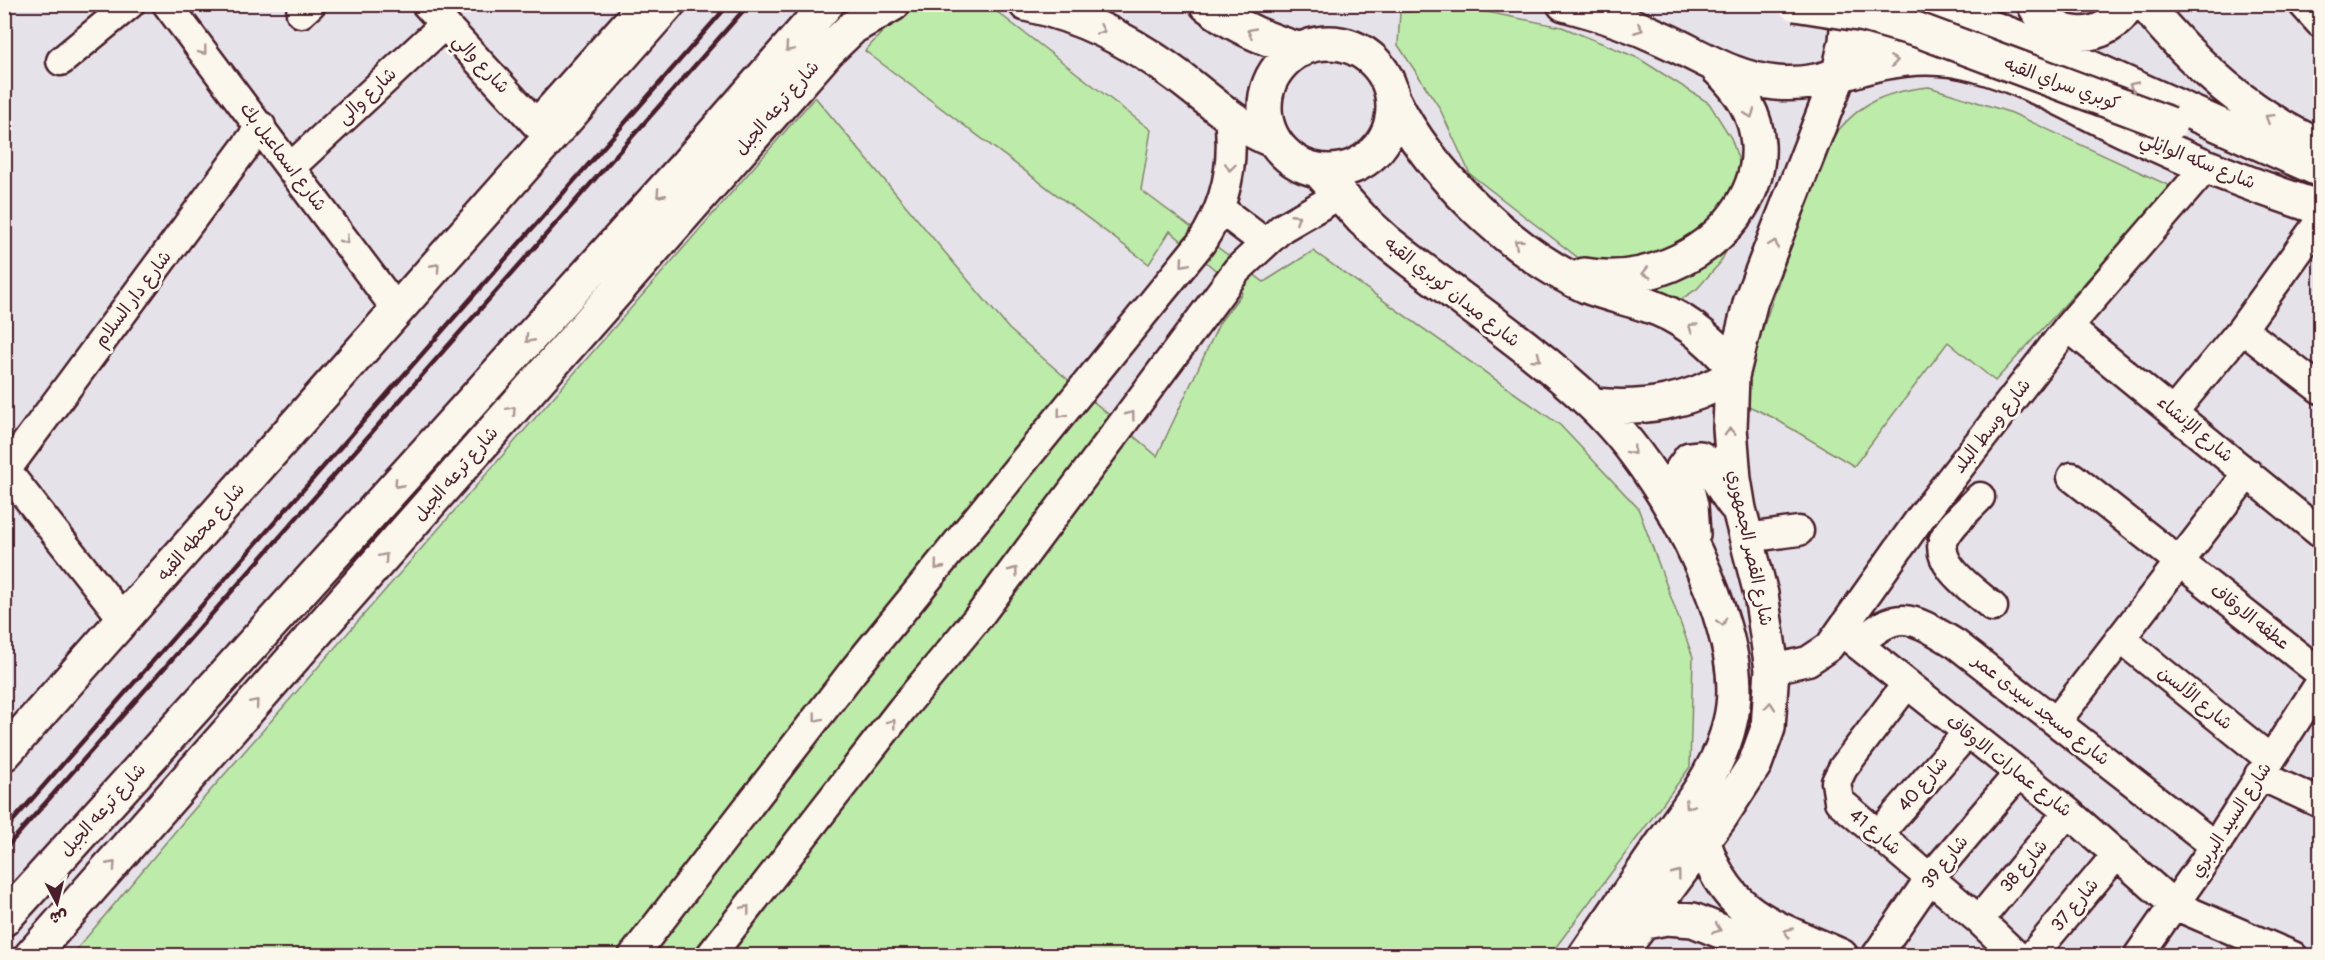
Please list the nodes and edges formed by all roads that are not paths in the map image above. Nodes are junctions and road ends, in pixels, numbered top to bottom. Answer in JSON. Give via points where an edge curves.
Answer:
{"nodes":[{"id":1,"x":130,"y":4,"type":"edge"},
{"id":2,"x":167,"y":4,"type":"edge"},
{"id":3,"x":643,"y":4,"type":"edge"},
{"id":4,"x":668,"y":4,"type":"edge"},
{"id":5,"x":827,"y":4,"type":"edge"},
{"id":6,"x":893,"y":4,"type":"edge"},
{"id":7,"x":1026,"y":4,"type":"edge"},
{"id":8,"x":1206,"y":4,"type":"edge"},
{"id":9,"x":1564,"y":4,"type":"edge"},
{"id":10,"x":1795,"y":4,"type":"edge"},
{"id":11,"x":1849,"y":4,"type":"edge"},
{"id":12,"x":1927,"y":4,"type":"edge"},
{"id":13,"x":2034,"y":4,"type":"edge"},
{"id":14,"x":2129,"y":4,"type":"edge"},
{"id":15,"x":2145,"y":4,"type":"edge"},
{"id":16,"x":435,"y":15,"type":"edge"},
{"id":17,"x":1301,"y":50,"type":"junction"},
{"id":18,"x":1704,"y":60,"type":"junction"},
{"id":19,"x":61,"y":61,"type":"dead end"},
{"id":20,"x":1838,"y":77,"type":"junction"},
{"id":21,"x":1393,"y":99,"type":"junction"},
{"id":22,"x":1229,"y":118,"type":"junction"},
{"id":23,"x":261,"y":126,"type":"junction"},
{"id":24,"x":1274,"y":141,"type":"junction"},
{"id":25,"x":2320,"y":146,"type":"edge"},
{"id":26,"x":291,"y":166,"type":"junction"},
{"id":27,"x":2206,"y":167,"type":"junction"},
{"id":28,"x":1318,"y":170,"type":"junction"},
{"id":29,"x":2320,"y":170,"type":"edge"},
{"id":30,"x":698,"y":175,"type":"junction"},
{"id":31,"x":2320,"y":191,"type":"edge"},
{"id":32,"x":1339,"y":195,"type":"junction"},
{"id":33,"x":2320,"y":208,"type":"edge"},
{"id":34,"x":1213,"y":221,"type":"junction"},
{"id":35,"x":2320,"y":221,"type":"edge"},
{"id":36,"x":1265,"y":243,"type":"junction"},
{"id":37,"x":1243,"y":263,"type":"junction"},
{"id":38,"x":1553,"y":269,"type":"junction"},
{"id":39,"x":397,"y":310,"type":"junction"},
{"id":40,"x":2068,"y":327,"type":"junction"},
{"id":41,"x":2242,"y":329,"type":"junction"},
{"id":42,"x":1733,"y":372,"type":"junction"},
{"id":43,"x":2320,"y":389,"type":"edge"},
{"id":44,"x":1594,"y":405,"type":"junction"},
{"id":45,"x":2174,"y":411,"type":"junction"},
{"id":46,"x":5,"y":470,"type":"edge"},
{"id":47,"x":2248,"y":473,"type":"junction"},
{"id":48,"x":2072,"y":477,"type":"dead end"},
{"id":49,"x":1980,"y":497,"type":"dead end"},
{"id":50,"x":1921,"y":517,"type":"junction"},
{"id":51,"x":1742,"y":523,"type":"junction"},
{"id":52,"x":1799,"y":531,"type":"dead end"},
{"id":53,"x":2320,"y":532,"type":"edge"},
{"id":54,"x":1946,"y":535,"type":"junction"},
{"id":55,"x":1692,"y":545,"type":"junction"},
{"id":56,"x":2180,"y":561,"type":"junction"},
{"id":57,"x":1993,"y":607,"type":"dead end"},
{"id":58,"x":124,"y":620,"type":"junction"},
{"id":59,"x":1850,"y":638,"type":"junction"},
{"id":60,"x":2120,"y":638,"type":"junction"},
{"id":61,"x":1772,"y":669,"type":"junction"},
{"id":62,"x":2320,"y":673,"type":"edge"},
{"id":63,"x":2320,"y":683,"type":"edge"},
{"id":64,"x":1906,"y":685,"type":"junction"},
{"id":65,"x":203,"y":699,"type":"junction"},
{"id":66,"x":2056,"y":722,"type":"junction"},
{"id":67,"x":233,"y":728,"type":"junction"},
{"id":68,"x":1967,"y":733,"type":"junction"},
{"id":69,"x":4,"y":754,"type":"edge"},
{"id":70,"x":2265,"y":767,"type":"junction"},
{"id":71,"x":2019,"y":773,"type":"junction"},
{"id":72,"x":2320,"y":802,"type":"edge"},
{"id":73,"x":2068,"y":812,"type":"junction"},
{"id":74,"x":1878,"y":834,"type":"junction"},
{"id":75,"x":1703,"y":839,"type":"junction"},
{"id":76,"x":2216,"y":846,"type":"junction"},
{"id":77,"x":2117,"y":855,"type":"junction"},
{"id":78,"x":1930,"y":878,"type":"junction"},
{"id":79,"x":2174,"y":904,"type":"junction"},
{"id":80,"x":4,"y":919,"type":"edge"},
{"id":81,"x":1979,"y":920,"type":"junction"},
{"id":82,"x":1640,"y":923,"type":"junction"},
{"id":83,"x":31,"y":956,"type":"edge"},
{"id":84,"x":633,"y":956,"type":"edge"},
{"id":85,"x":710,"y":956,"type":"edge"},
{"id":86,"x":1585,"y":956,"type":"edge"},
{"id":87,"x":1618,"y":956,"type":"edge"},
{"id":88,"x":1782,"y":956,"type":"edge"},
{"id":89,"x":1841,"y":956,"type":"edge"},
{"id":90,"x":1876,"y":956,"type":"edge"},
{"id":91,"x":2017,"y":956,"type":"edge"},
{"id":92,"x":2032,"y":956,"type":"edge"},
{"id":93,"x":2139,"y":956,"type":"edge"},
{"id":94,"x":2293,"y":956,"type":"edge"}],
"edges":[{"from":1,"to":19,"type":"street"},
{"from":2,"to":23,"type":"street","name":"شارع اسماعيل بك","one_way":true},
{"from":3,"to":16,"type":"street","name":"شارع والي","via":[[536,124]]},
{"from":39,"to":4,"type":"main road","name":"شارع محطه القبه","one_way":true},
{"from":5,"to":30,"type":"main road","name":"شارع ترعه الجبل","one_way":true},
{"from":6,"to":30,"type":"main road","name":"شارع ترعه الجبل","via":[[840,38]]},
{"from":7,"to":22,"type":"main road","one_way":true,"via":[[1086,23],[1136,47],[1182,78]]},
{"from":17,"to":8,"type":"main road","one_way":true,"via":[[1258,36]]},
{"from":9,"to":18,"type":"main road","name":"شارع سكه الوايلي","one_way":true,"via":[[1634,27]]},
{"from":10,"to":31,"type":"main road","name":"كوبري سراي القبه","bridge":true,"via":[[1865,15],[1918,30],[2170,124]]},
{"from":11,"to":20,"type":"main road","name":"شارع القصر الجمهوري"},
{"from":12,"to":20,"type":"main road","name":"شارع القصر الجمهوري","via":[[1878,33]]},
{"from":29,"to":12,"type":"main road","name":"كوبري سراي القبه","one_way":true,"via":[[2051,50]]},
{"from":13,"to":14,"type":"main road","via":[[2054,27],[2075,34],[2108,27]]},
{"from":25,"to":15,"type":"main road","one_way":true,"via":[[2229,89],[2179,43]]},
{"from":16,"to":26,"type":"street","name":"شارع والى"},
{"from":17,"to":21,"type":"main road","via":[[1327,43],[1365,54],[1384,74]]},
{"from":17,"to":24,"type":"main road","via":[[1280,66],[1268,89],[1265,116]]},
{"from":18,"to":20,"type":"main road","name":"شارع سكه الوايلي","via":[[1756,80],[1776,83]]},
{"from":18,"to":38,"type":"main road","one_way":true,"via":[[1744,100],[1757,140],[1753,182],[1733,219],[1719,235],[1686,258],[1648,273],[1608,278]]},
{"from":20,"to":27,"type":"main road","name":"شارع سكه الوايلي","one_way":true,"via":[[1905,59],[1973,64],[2017,79]]},
{"from":42,"to":20,"type":"main road","name":"شارع القصر الجمهوري","one_way":true,"via":[[1751,300]]},
{"from":21,"to":28,"type":"main road","via":[[1391,125],[1378,149],[1344,169]]},
{"from":38,"to":21,"type":"main road","one_way":true,"via":[[1513,239],[1442,174],[1414,138]]},
{"from":22,"to":24,"type":"main road"},
{"from":22,"to":34,"type":"street","one_way":true,"via":[[1232,155]]},
{"from":23,"to":26,"type":"street","name":"شارع اسماعيل بك"},
{"from":23,"to":46,"type":"street","name":"شارع دار السلام"},
{"from":24,"to":28,"type":"main road","via":[[1293,160]]},
{"from":26,"to":39,"type":"street","name":"شارع اسماعيل بك","one_way":true},
{"from":27,"to":33,"type":"main road","name":"شارع سكه الوايلي"},
{"from":27,"to":40,"type":"street","name":"شارع وسط البلد"},
{"from":28,"to":32,"type":"main road","name":"شارع ميدان كوبري القبه"},
{"from":30,"to":65,"type":"main road","name":"شارع ترعه الجبل","one_way":true},
{"from":67,"to":30,"type":"main road","name":"شارع ترعه الجبل","one_way":true},
{"from":36,"to":32,"type":"street","one_way":true,"via":[[1300,216]]},
{"from":32,"to":44,"type":"main road","name":"شارع ميدان كوبري القبه","one_way":true,"via":[[1386,241]]},
{"from":34,"to":36,"type":"street"},
{"from":34,"to":37,"type":"street"},
{"from":34,"to":84,"type":"street","one_way":true,"via":[[854,671]]},
{"from":35,"to":41,"type":"street"},
{"from":36,"to":37,"type":"street"},
{"from":85,"to":37,"type":"street","one_way":true,"via":[[980,615]]},
{"from":42,"to":38,"type":"main road","one_way":true,"via":[[1704,336],[1686,323]]},
{"from":39,"to":58,"type":"main road","name":"شارع محطه القبه"},
{"from":40,"to":45,"type":"street","name":"شارع الإنشاء"},
{"from":40,"to":50,"type":"street","name":"شارع وسط البلد"},
{"from":41,"to":43,"type":"street"},
{"from":41,"to":45,"type":"street"},
{"from":42,"to":44,"type":"main road","via":[[1712,388],[1666,404]]},
{"from":51,"to":42,"type":"main road","name":"شارع القصر الجمهوري","one_way":true,"via":[[1730,428]]},
{"from":44,"to":55,"type":"main road","one_way":true,"via":[[1658,486]]},
{"from":45,"to":47,"type":"street","name":"شارع الإنشاء"},
{"from":46,"to":58,"type":"street"},
{"from":47,"to":53,"type":"street","name":"شارع الإنشاء"},
{"from":47,"to":56,"type":"street"},
{"from":48,"to":56,"type":"street","name":"عطفه الاوقاف"},
{"from":49,"to":54,"type":"street"},
{"from":50,"to":54,"type":"street"},
{"from":50,"to":59,"type":"street","name":"شارع وسط البلد"},
{"from":51,"to":52,"type":"street"},
{"from":51,"to":55,"type":"main road","via":[[1704,460],[1695,458],[1686,462],[1682,475],[1691,505]]},
{"from":51,"to":61,"type":"main road","name":"شارع القصر الجمهوري","via":[[1761,594]]},
{"from":54,"to":57,"type":"street","via":[[1942,551],[1948,566]]},
{"from":55,"to":86,"type":"main road","one_way":true,"via":[[1727,641],[1733,672],[1731,722],[1715,768]]},
{"from":56,"to":60,"type":"street"},
{"from":56,"to":62,"type":"street","name":"عطفه الاوقاف"},
{"from":58,"to":69,"type":"main road","name":"شارع محطه القبه"},
{"from":59,"to":61,"type":"street","name":"شارع وسط البلد","via":[[1808,660]]},
{"from":59,"to":64,"type":"street","name":"شارع عمارات الاوقاف"},
{"from":59,"to":66,"type":"street","name":"شارع مسجد سيدى عمر","via":[[1872,632],[1892,620],[1910,620],[1927,626]]},
{"from":60,"to":66,"type":"street"},
{"from":60,"to":70,"type":"street","name":"شارع الألسن"},
{"from":75,"to":61,"type":"main road","name":"شارع القصر الجمهوري","one_way":true,"via":[[1755,764],[1768,728]]},
{"from":63,"to":70,"type":"street","name":"شارع السيد البربري"},
{"from":64,"to":68,"type":"street","name":"شارع عمارات الاوقاف"},
{"from":64,"to":74,"type":"street","name":"شارع 41","via":[[1836,782],[1839,801]]},
{"from":65,"to":67,"type":"main road"},
{"from":65,"to":80,"type":"main road","name":"شارع ترعه الجبل"},
{"from":66,"to":76,"type":"street","name":"شارع مسجد سيدى عمر"},
{"from":83,"to":67,"type":"main road","name":"شارع ترعه الجبل","one_way":true},
{"from":68,"to":71,"type":"street","name":"شارع عمارات الاوقاف"},
{"from":68,"to":74,"type":"street","name":"شارع 40"},
{"from":70,"to":72,"type":"street","name":"شارع الألسن"},
{"from":70,"to":76,"type":"street","name":"شارع السيد البربري"},
{"from":71,"to":73,"type":"street","name":"شارع عمارات الاوقاف"},
{"from":71,"to":78,"type":"street","name":"شارع 39"},
{"from":73,"to":77,"type":"street","name":"شارع عمارات الاوقاف"},
{"from":73,"to":81,"type":"street","name":"شارع 38"},
{"from":74,"to":78,"type":"street","name":"شارع 41"},
{"from":82,"to":75,"type":"main road","name":"شارع القصر الجمهوري","one_way":true},
{"from":89,"to":75,"type":"main road","one_way":true,"via":[[1766,923],[1743,908],[1724,889],[1710,865]]},
{"from":76,"to":79,"type":"street","name":"شارع السيد البربري"},
{"from":77,"to":79,"type":"street","name":"شارع عمارات الاوقاف"},
{"from":77,"to":92,"type":"street","name":"شارع 37"},
{"from":78,"to":81,"type":"street","name":"شارع 41"},
{"from":78,"to":90,"type":"street","name":"شارع 39"},
{"from":79,"to":93,"type":"street","name":"شارع السيد البربري"},
{"from":79,"to":94,"type":"street","name":"شارع عمارات الاوقاف"},
{"from":81,"to":91,"type":"street","name":"شارع 41"},
{"from":82,"to":87,"type":"main road","name":"شارع القصر الجمهوري"},
{"from":82,"to":88,"type":"main road","one_way":true,"via":[[1666,918],[1693,920]]}]}
